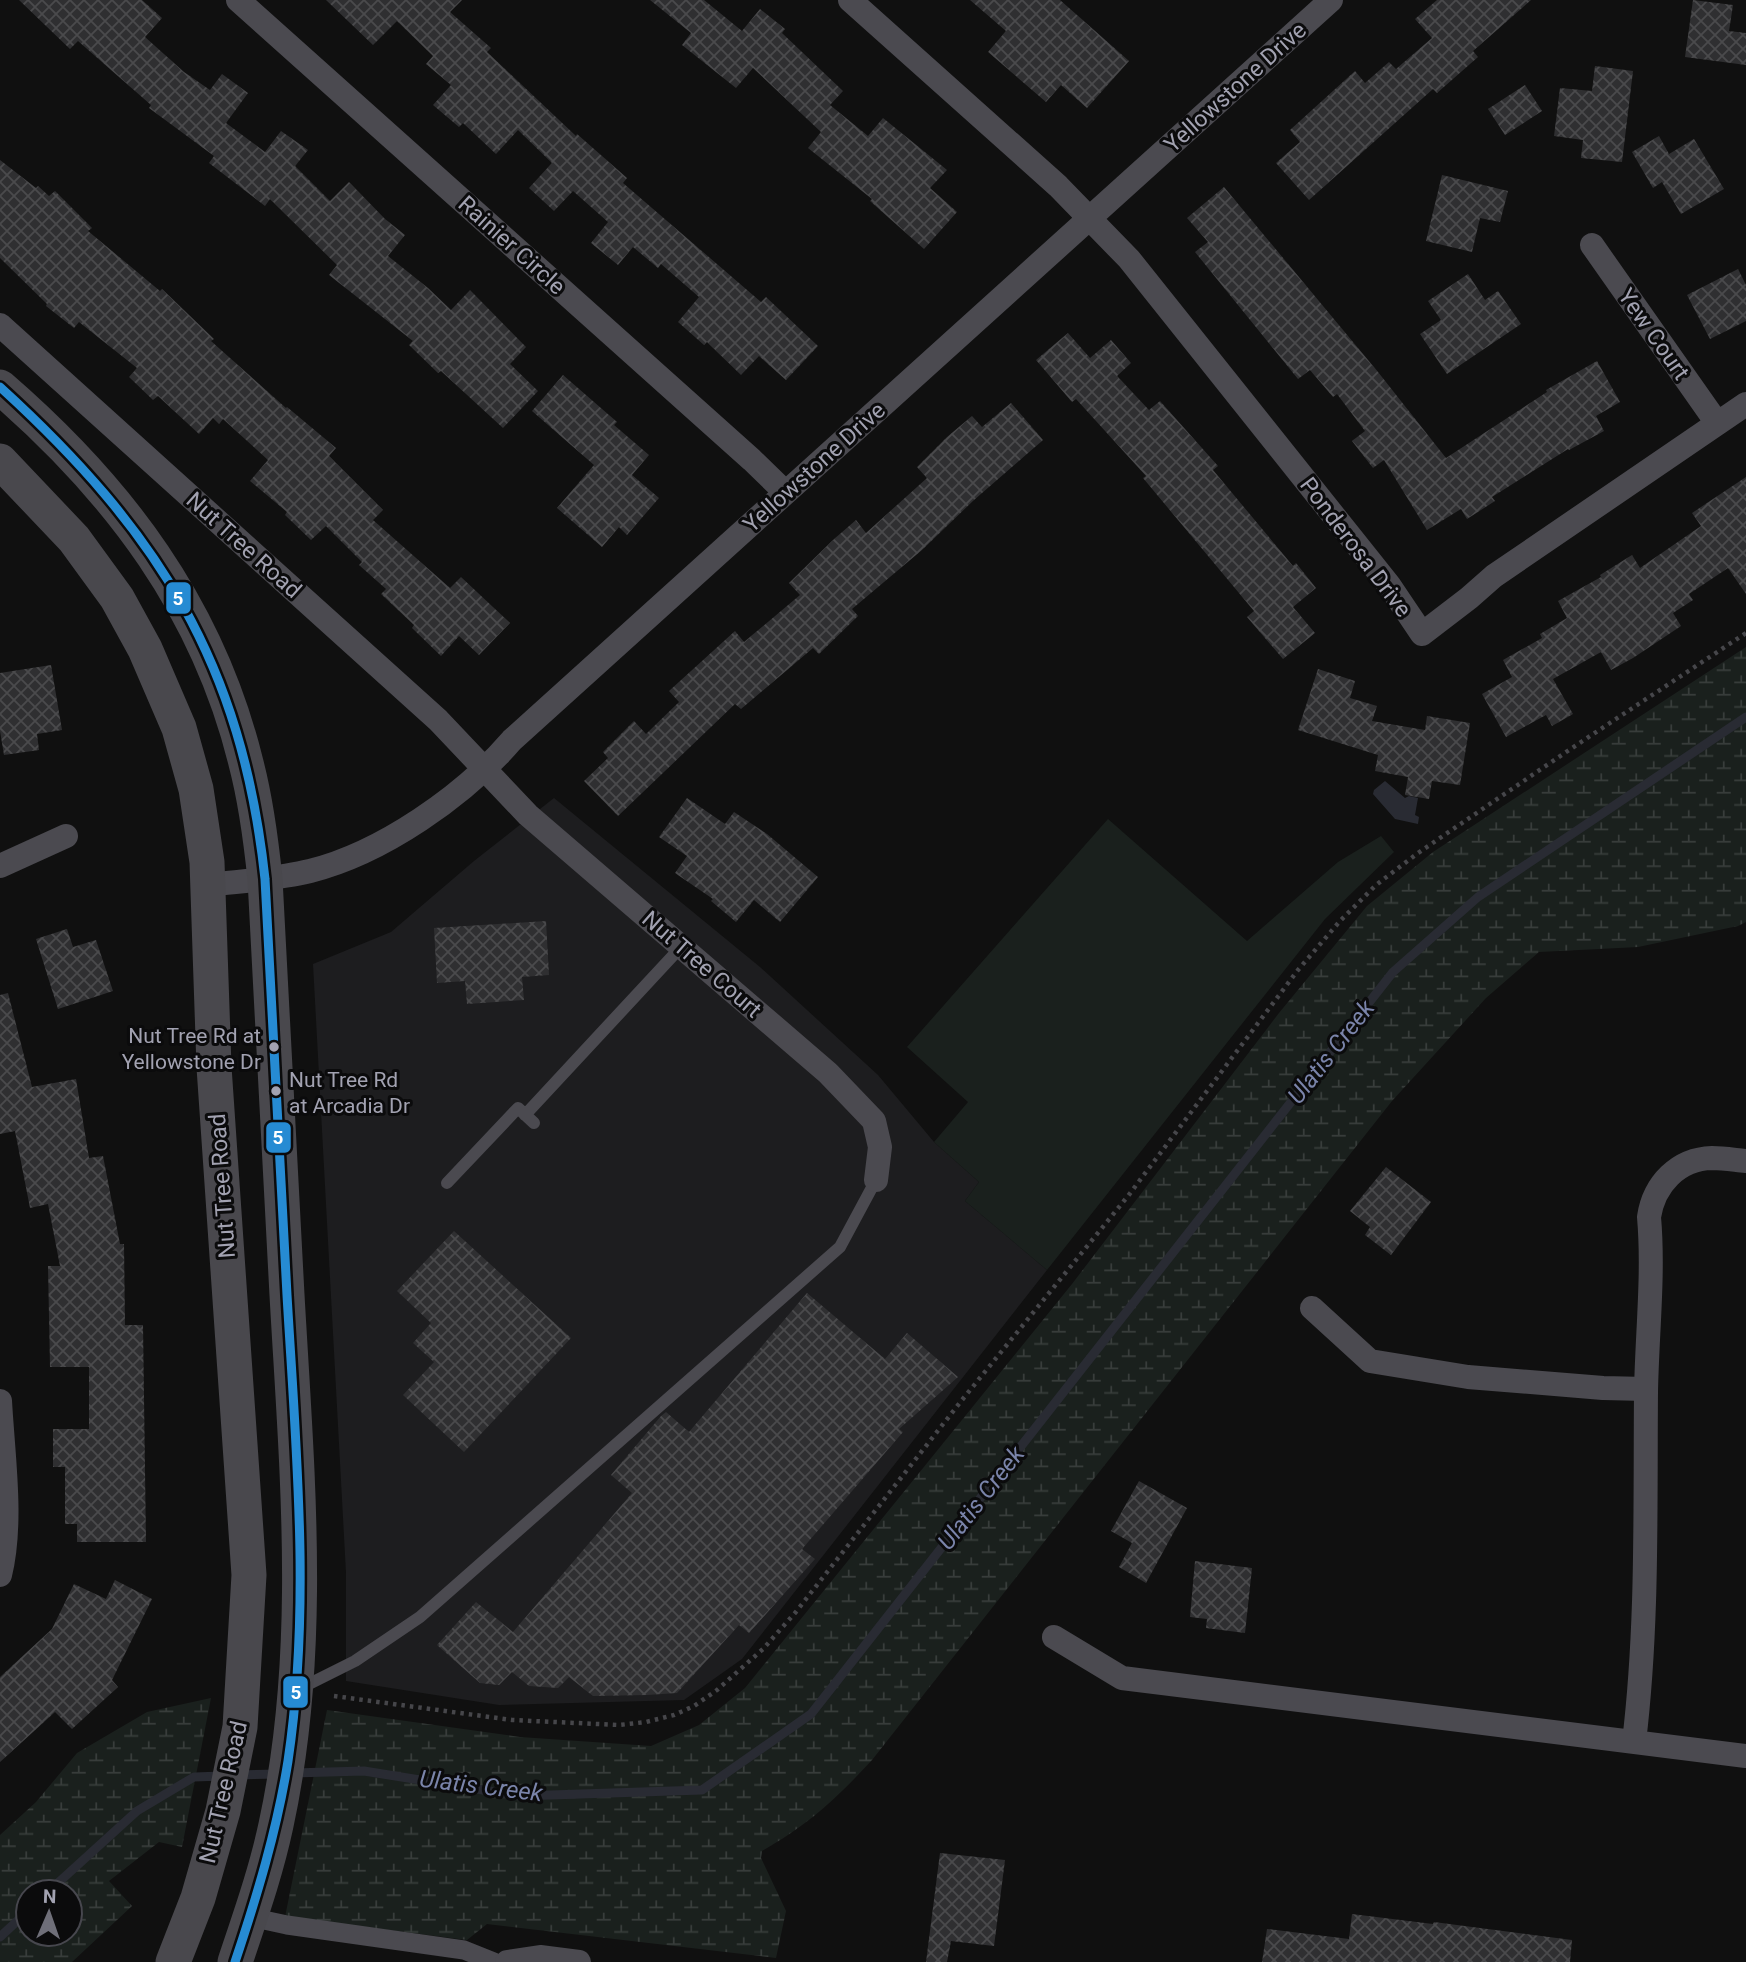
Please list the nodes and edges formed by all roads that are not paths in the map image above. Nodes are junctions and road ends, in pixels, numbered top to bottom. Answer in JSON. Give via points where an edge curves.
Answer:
{"nodes":[{"id":1,"x":237,"y":0,"type":"edge"},
{"id":2,"x":850,"y":0,"type":"edge"},
{"id":3,"x":1331,"y":0,"type":"edge"},
{"id":4,"x":1090,"y":218,"type":"junction"},
{"id":5,"x":1592,"y":245,"type":"dead end"},
{"id":6,"x":0,"y":325,"type":"edge"},
{"id":7,"x":0,"y":387,"type":"edge"},
{"id":8,"x":1746,"y":404,"type":"edge"},
{"id":9,"x":1717,"y":423,"type":"junction"},
{"id":10,"x":0,"y":461,"type":"edge"},
{"id":11,"x":785,"y":492,"type":"junction"},
{"id":12,"x":483,"y":769,"type":"junction"},
{"id":13,"x":66,"y":836,"type":"dead end"},
{"id":14,"x":0,"y":866,"type":"edge"},
{"id":15,"x":265,"y":879,"type":"junction"},
{"id":16,"x":209,"y":885,"type":"junction"},
{"id":17,"x":681,"y":947,"type":"junction"},
{"id":18,"x":1746,"y":1161,"type":"edge"},
{"id":19,"x":876,"y":1180,"type":"joint"},
{"id":20,"x":447,"y":1183,"type":"dead end"},
{"id":21,"x":1312,"y":1308,"type":"dead end"},
{"id":22,"x":1646,"y":1389,"type":"junction"},
{"id":23,"x":0,"y":1401,"type":"edge"},
{"id":24,"x":0,"y":1575,"type":"edge"},
{"id":25,"x":1054,"y":1637,"type":"dead end"},
{"id":26,"x":295,"y":1699,"type":"junction"},
{"id":27,"x":1634,"y":1742,"type":"junction"},
{"id":28,"x":1746,"y":1756,"type":"edge"},
{"id":29,"x":250,"y":1917,"type":"junction"},
{"id":30,"x":173,"y":1962,"type":"edge"},
{"id":31,"x":235,"y":1962,"type":"edge"},
{"id":32,"x":495,"y":1962,"type":"edge"},
{"id":33,"x":507,"y":1962,"type":"edge"},
{"id":34,"x":579,"y":1962,"type":"edge"}],
"edges":[{"from":1,"to":11,"type":"street","name":"Rainier Circle"},
{"from":2,"to":4,"type":"street"},
{"from":3,"to":4,"type":"street","name":"Yellowstone Drive"},
{"from":4,"to":9,"type":"street","name":"Ponderosa Drive","via":[[1129,259],[1303,477],[1422,634],[1493,576]]},
{"from":4,"to":11,"type":"street","name":"Yellowstone Drive"},
{"from":5,"to":9,"type":"street","name":"Yew Court"},
{"from":6,"to":12,"type":"street","name":"Nut Tree Road","via":[[438,720]]},
{"from":7,"to":15,"type":"main road","via":[[65,446],[124,513],[163,567],[194,622],[247,764]]},
{"from":8,"to":9,"type":"street","name":"Ponderosa Drive"},
{"from":10,"to":16,"type":"main road","name":"Nut Tree Road","via":[[74,539],[117,598],[145,649],[179,728],[196,789]]},
{"from":11,"to":12,"type":"street","name":"Yellowstone Drive"},
{"from":12,"to":15,"type":"street","name":"Yellowstone Drive","via":[[444,802],[380,844],[310,871]]},
{"from":12,"to":17,"type":"street","name":"Nut Tree Court","via":[[528,815]]},
{"from":13,"to":14,"type":"street"},
{"from":15,"to":16,"type":"street","name":"Yellowstone Drive"},
{"from":15,"to":26,"type":"main road","via":[[299,1498],[301,1600]]},
{"from":16,"to":30,"type":"main road","name":"Nut Tree Road","via":[[214,1067],[249,1575],[240,1727],[223,1811],[198,1898]]},
{"from":17,"to":19,"type":"street","name":"Nut Tree Court","via":[[828,1073],[874,1121],[880,1147]]},
{"from":17,"to":20,"type":"lane","via":[[530,1119],[517,1108]]},
{"from":18,"to":22,"type":"street","via":[[1711,1158],[1692,1162],[1662,1181],[1651,1200]]},
{"from":19,"to":26,"type":"lane","via":[[840,1247],[420,1617]]},
{"from":21,"to":22,"type":"street","via":[[1370,1361],[1468,1377]]},
{"from":22,"to":27,"type":"street","via":[[1646,1580]]},
{"from":23,"to":24,"type":"street","via":[[6,1553]]},
{"from":25,"to":27,"type":"street","via":[[1122,1678]]},
{"from":26,"to":29,"type":"main road","via":[[276,1824]]},
{"from":27,"to":28,"type":"street"},
{"from":29,"to":31,"type":"main road"},
{"from":29,"to":32,"type":"street","via":[[464,1950]]},
{"from":33,"to":34,"type":"street","via":[[540,1957]]}]}
